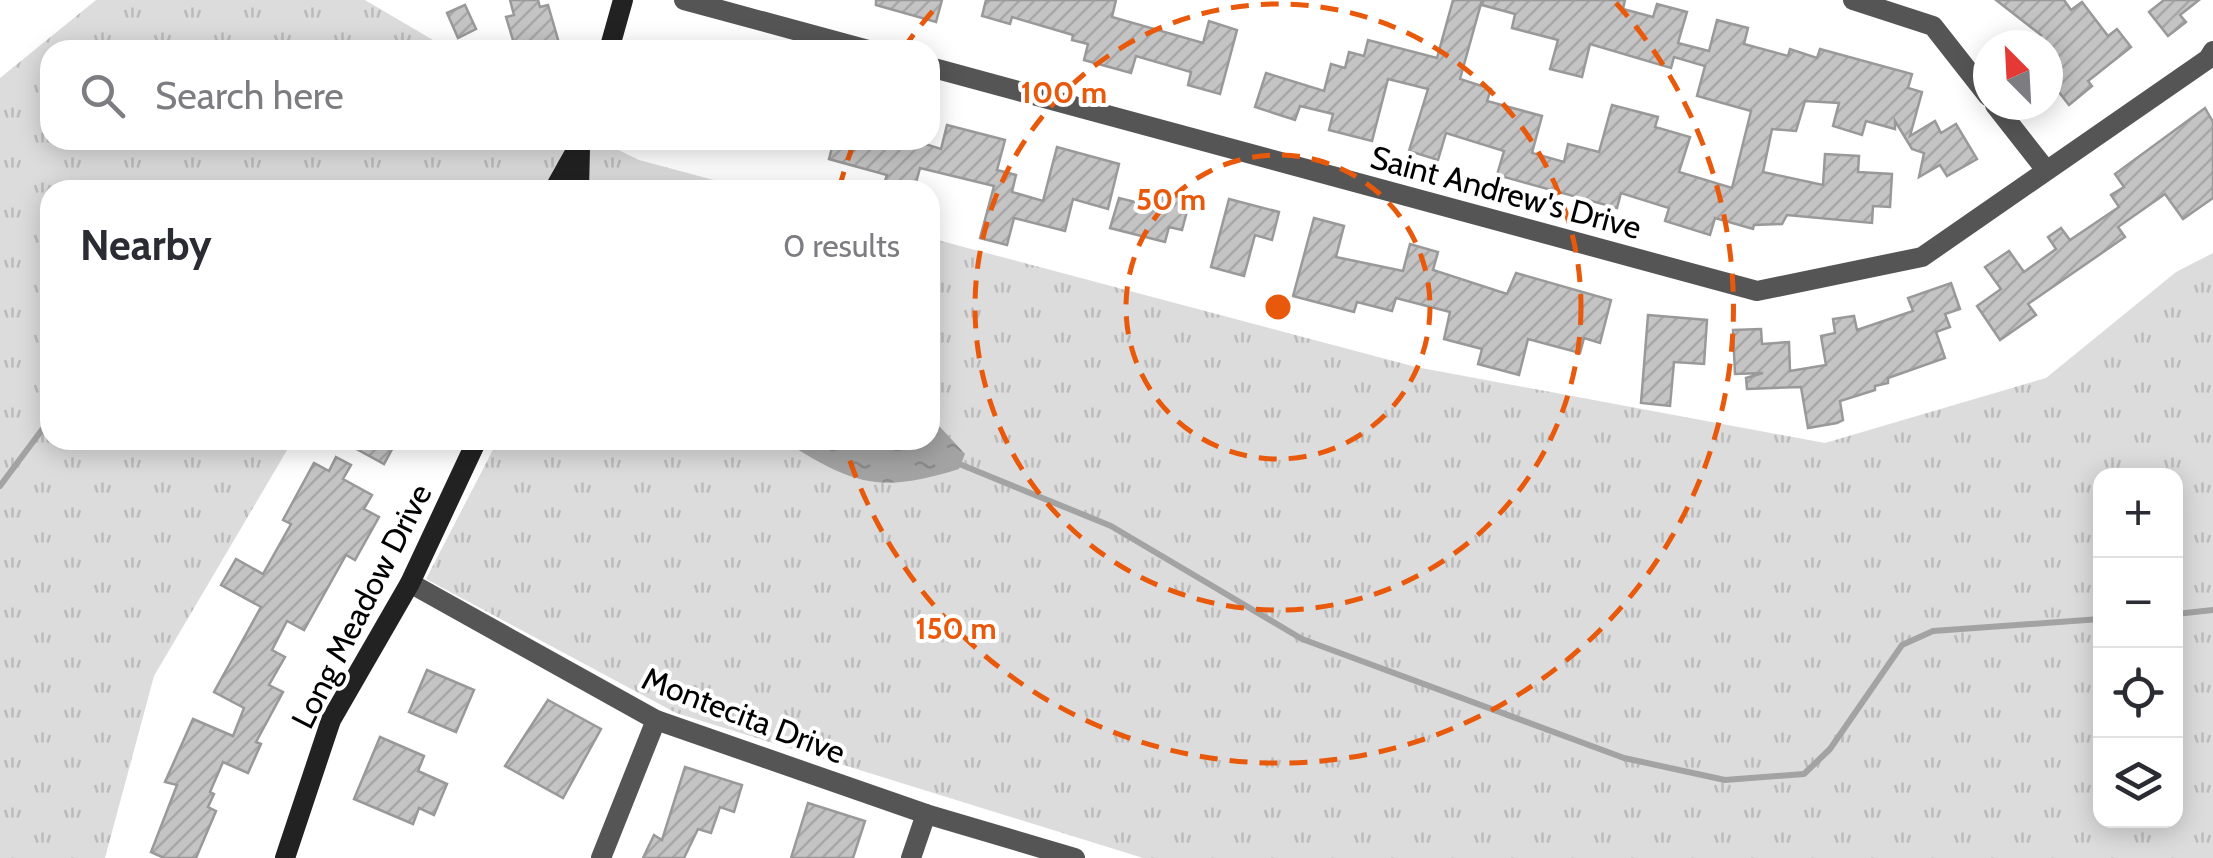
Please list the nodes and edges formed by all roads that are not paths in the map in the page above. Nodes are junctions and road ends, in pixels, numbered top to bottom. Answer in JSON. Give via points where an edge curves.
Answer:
{"nodes":[{"id":1,"x":624,"y":0,"type":"edge"},
{"id":2,"x":684,"y":0,"type":"edge"},
{"id":3,"x":1853,"y":0,"type":"edge"},
{"id":4,"x":612,"y":40,"type":"edge"},
{"id":5,"x":831,"y":40,"type":"edge"},
{"id":6,"x":2213,"y":51,"type":"edge"},
{"id":7,"x":940,"y":70,"type":"edge"},
{"id":8,"x":1973,"y":77,"type":"edge"},
{"id":9,"x":2007,"y":120,"type":"edge"},
{"id":10,"x":577,"y":150,"type":"edge"},
{"id":11,"x":581,"y":150,"type":"edge"},
{"id":12,"x":2046,"y":170,"type":"junction"},
{"id":13,"x":560,"y":180,"type":"edge"},
{"id":14,"x":579,"y":180,"type":"edge"},
{"id":15,"x":472,"y":450,"type":"edge"},
{"id":16,"x":410,"y":583,"type":"junction"},
{"id":17,"x":656,"y":720,"type":"junction"},
{"id":18,"x":926,"y":814,"type":"junction"},
{"id":19,"x":285,"y":858,"type":"edge"},
{"id":20,"x":601,"y":858,"type":"edge"},
{"id":21,"x":911,"y":858,"type":"edge"},
{"id":22,"x":1074,"y":858,"type":"edge"}],
"edges":[{"from":1,"to":4,"type":"street"},
{"from":2,"to":5,"type":"street"},
{"from":3,"to":8,"type":"street","via":[[1933,26]]},
{"from":6,"to":12,"type":"street","name":"Saint Andrew's Drive"},
{"from":7,"to":12,"type":"street","name":"Saint Andrew's Drive","via":[[1757,291],[1922,257]]},
{"from":9,"to":12,"type":"street"},
{"from":10,"to":13,"type":"street"},
{"from":11,"to":14,"type":"street"},
{"from":15,"to":16,"type":"street","name":"Long Meadow Drive"},
{"from":16,"to":17,"type":"street","name":"Montecita Drive"},
{"from":16,"to":19,"type":"street","name":"Long Meadow Drive","via":[[331,720]]},
{"from":17,"to":18,"type":"street","name":"Montecita Drive"},
{"from":17,"to":20,"type":"street"},
{"from":18,"to":21,"type":"street"},
{"from":18,"to":22,"type":"street","name":"Montecita Drive"}]}
